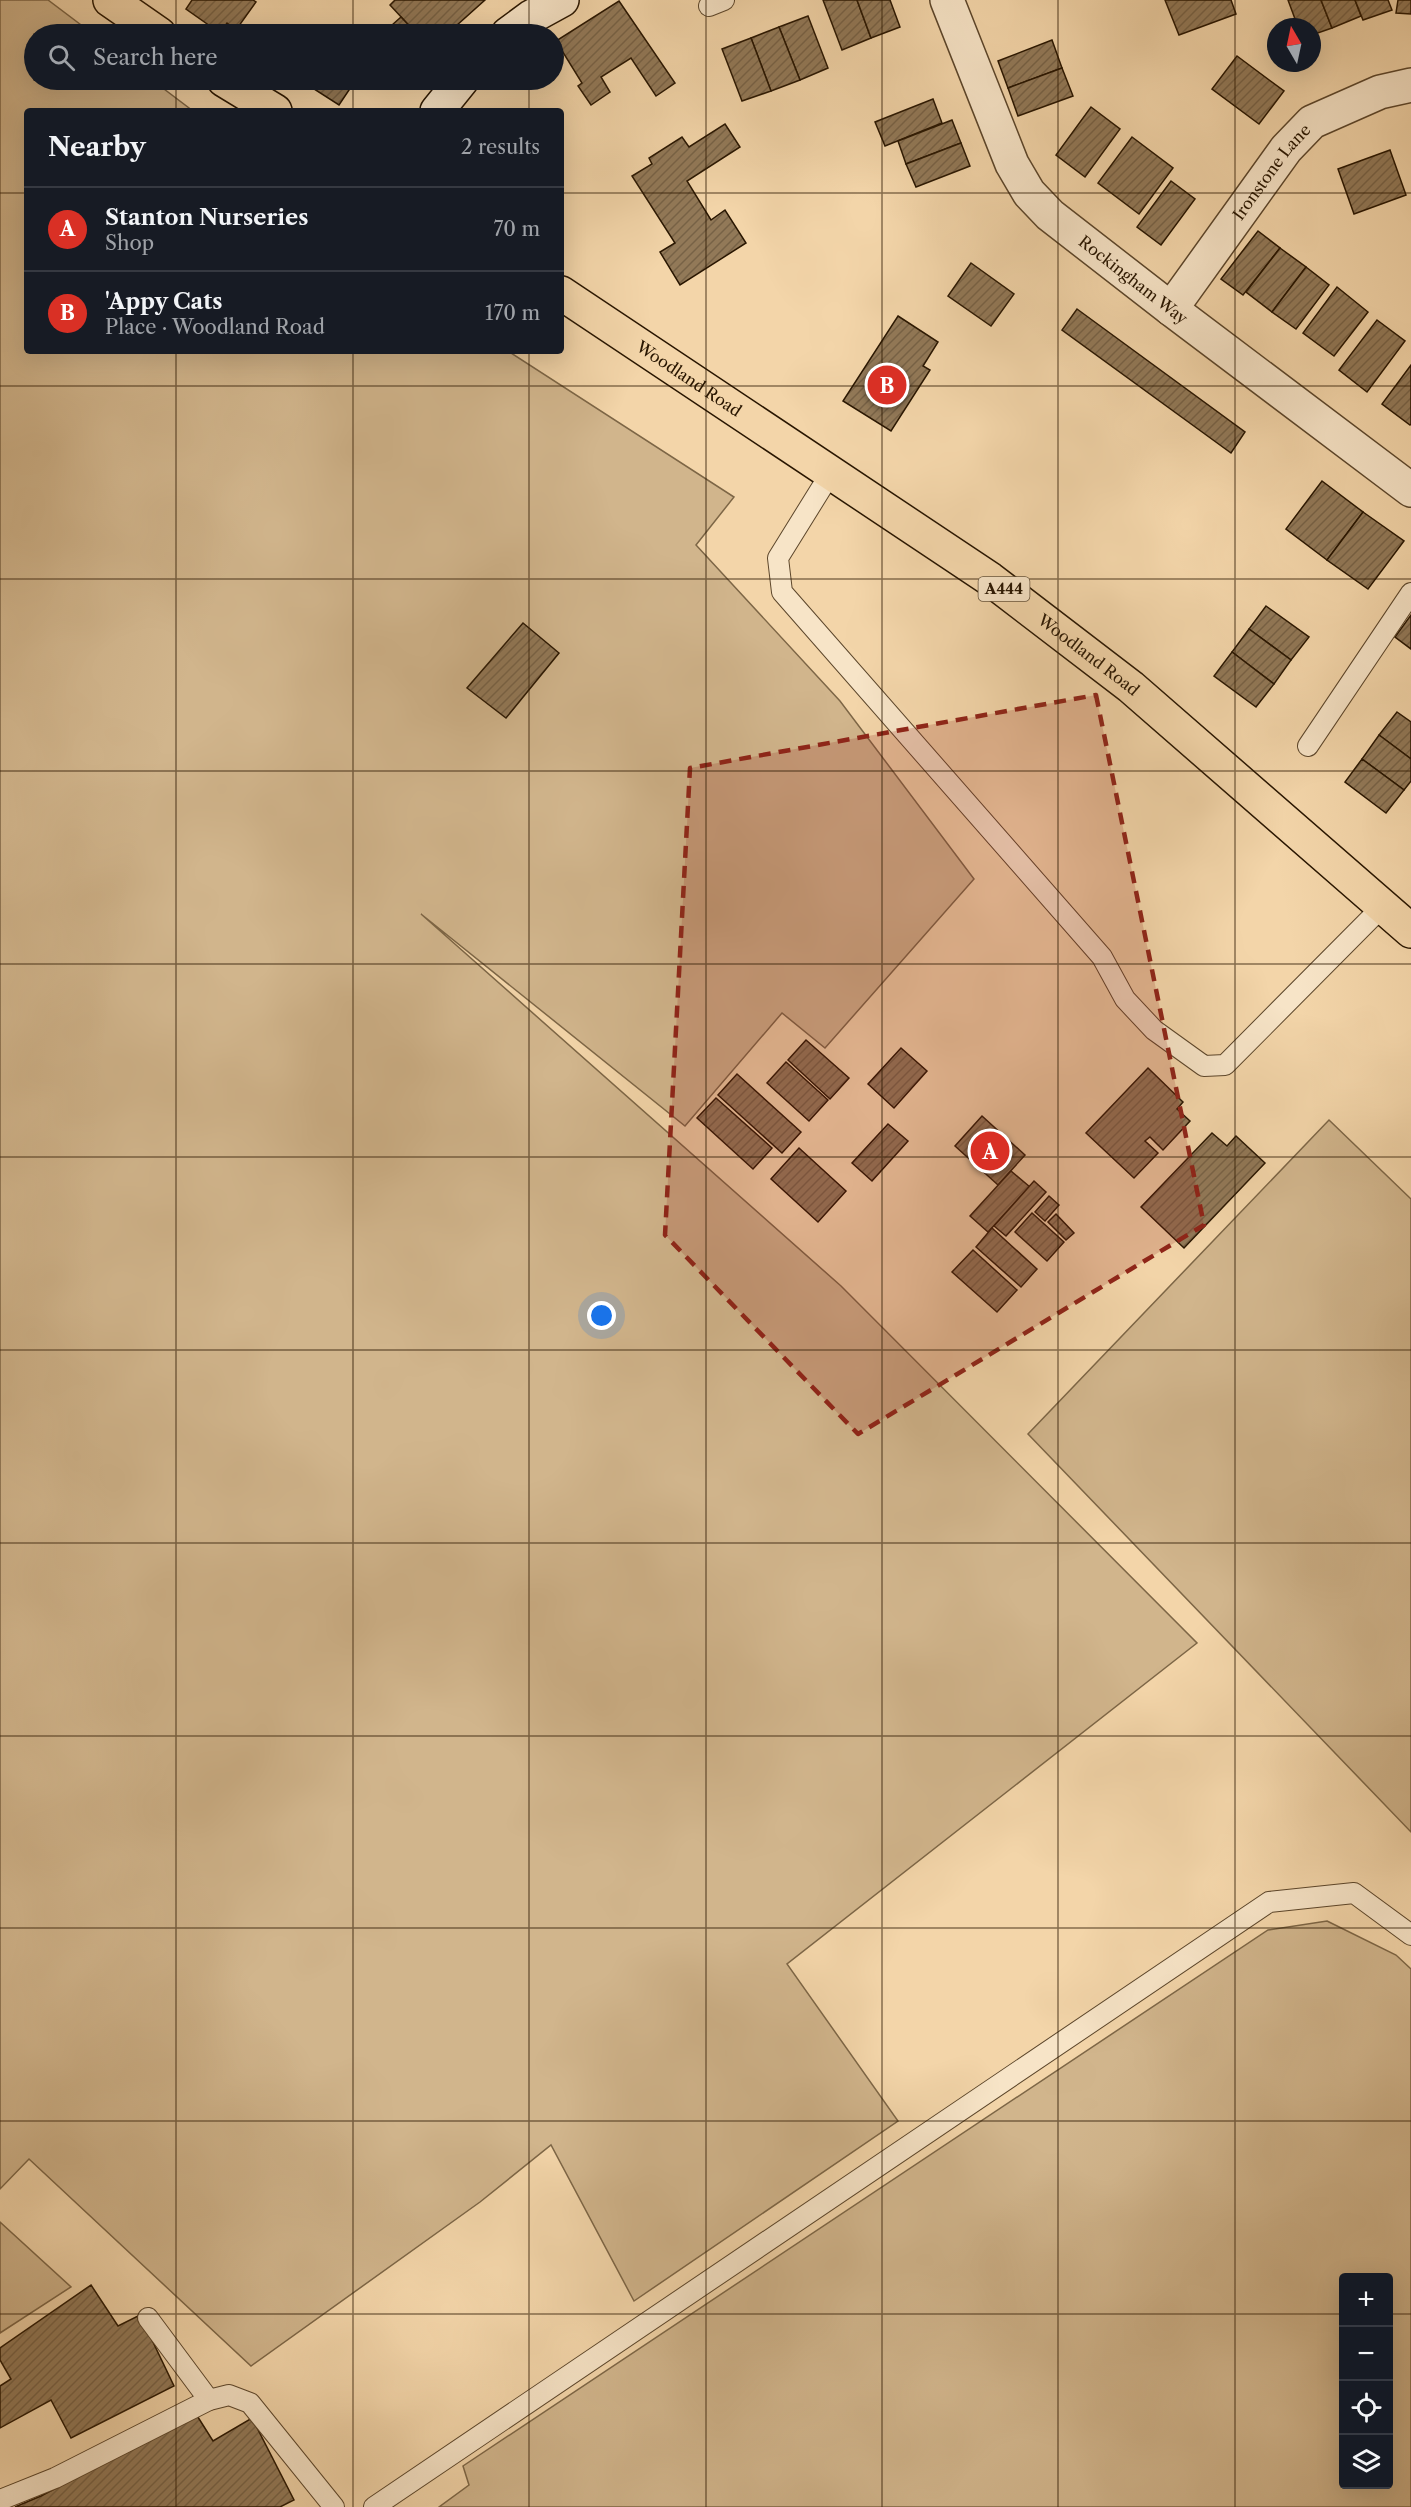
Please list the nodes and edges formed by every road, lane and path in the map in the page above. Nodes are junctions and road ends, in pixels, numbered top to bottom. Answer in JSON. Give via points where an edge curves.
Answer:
{"nodes":[{"id":1,"x":110,"y":0,"type":"edge"},
{"id":2,"x":562,"y":0,"type":"edge"},
{"id":3,"x":947,"y":0,"type":"edge"},
{"id":4,"x":145,"y":24,"type":"edge"},
{"id":5,"x":522,"y":24,"type":"edge"},
{"id":6,"x":1411,"y":85,"type":"edge"},
{"id":7,"x":240,"y":90,"type":"edge"},
{"id":8,"x":454,"y":90,"type":"edge"},
{"id":9,"x":270,"y":108,"type":"edge"},
{"id":10,"x":439,"y":108,"type":"edge"},
{"id":11,"x":564,"y":295,"type":"edge"},
{"id":12,"x":1170,"y":309,"type":"junction"},
{"id":13,"x":832,"y":471,"type":"junction"},
{"id":14,"x":1411,"y":490,"type":"edge"},
{"id":15,"x":1411,"y":593,"type":"edge"},
{"id":16,"x":1308,"y":746,"type":"dead end"},
{"id":17,"x":1382,"y":907,"type":"junction"},
{"id":18,"x":1411,"y":931,"type":"edge"},
{"id":19,"x":1411,"y":1935,"type":"edge"},
{"id":20,"x":148,"y":2318,"type":"dead end"},
{"id":21,"x":209,"y":2400,"type":"junction"},
{"id":22,"x":0,"y":2500,"type":"edge"},
{"id":23,"x":334,"y":2507,"type":"edge"},
{"id":24,"x":374,"y":2507,"type":"edge"}],
"edges":[{"from":1,"to":4,"type":"highway"},
{"from":2,"to":5,"type":"street"},
{"from":3,"to":12,"type":"street","name":"Rockingham Way","via":[[1012,164],[1029,193],[1050,215]]},
{"from":6,"to":12,"type":"street","name":"Ironstone Lane","via":[[1380,92],[1312,122],[1286,149]]},
{"from":7,"to":9,"type":"highway"},
{"from":8,"to":10,"type":"street"},
{"from":11,"to":13,"type":"highway","name":"Woodland Road","number":"A444"},
{"from":12,"to":14,"type":"street","name":"Rockingham Way"},
{"from":13,"to":17,"type":"highway","name":"Woodland Road","number":"A444","via":[[990,579],[1131,687]]},
{"from":13,"to":17,"type":"lane","via":[[778,558],[783,592],[1102,957],[1125,999],[1154,1030],[1204,1066],[1225,1065]]},
{"from":15,"to":16,"type":"lane"},
{"from":17,"to":18,"type":"highway","name":"Woodland Road","number":"A444"},
{"from":19,"to":24,"type":"lane","via":[[1354,1893],[1269,1902]]},
{"from":20,"to":21,"type":"lane"},
{"from":21,"to":22,"type":"lane","via":[[55,2478]]},
{"from":21,"to":23,"type":"lane","via":[[229,2395],[250,2403]]}]}
